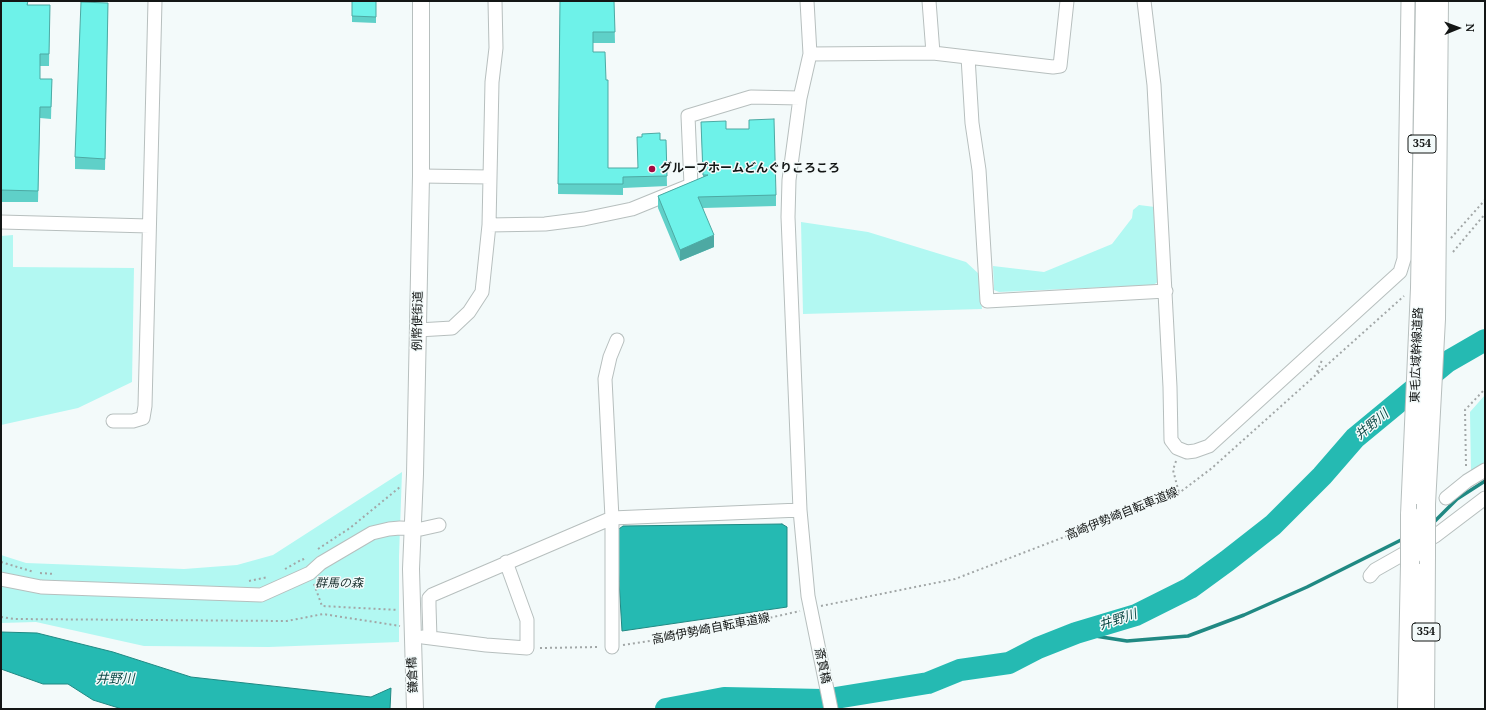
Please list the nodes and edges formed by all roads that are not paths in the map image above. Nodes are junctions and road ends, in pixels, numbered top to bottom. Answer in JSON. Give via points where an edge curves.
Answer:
{"nodes":[{"id":1,"x":155,"y":1,"type":"edge"},
{"id":2,"x":420,"y":1,"type":"edge"},
{"id":3,"x":495,"y":1,"type":"edge"},
{"id":4,"x":807,"y":1,"type":"edge"},
{"id":5,"x":929,"y":1,"type":"edge"},
{"id":6,"x":1067,"y":1,"type":"edge"},
{"id":7,"x":1144,"y":1,"type":"edge"},
{"id":8,"x":1408,"y":1,"type":"edge"},
{"id":9,"x":1425,"y":1,"type":"edge"},
{"id":10,"x":1439,"y":1,"type":"edge"},
{"id":11,"x":933,"y":53,"type":"junction"},
{"id":12,"x":810,"y":54,"type":"junction"},
{"id":13,"x":968,"y":57,"type":"junction"},
{"id":14,"x":800,"y":98,"type":"junction"},
{"id":15,"x":421,"y":176,"type":"junction"},
{"id":16,"x":490,"y":177,"type":"junction"},
{"id":17,"x":1,"y":222,"type":"edge"},
{"id":18,"x":489,"y":225,"type":"junction"},
{"id":19,"x":150,"y":226,"type":"junction"},
{"id":20,"x":1166,"y":292,"type":"junction"},
{"id":21,"x":418,"y":330,"type":"junction"},
{"id":22,"x":617,"y":340,"type":"dead end"},
{"id":23,"x":112,"y":421,"type":"dead end"},
{"id":24,"x":1485,"y":470,"type":"edge"},
{"id":25,"x":1446,"y":498,"type":"dead end"},
{"id":26,"x":1485,"y":498,"type":"edge"},
{"id":27,"x":800,"y":510,"type":"junction"},
{"id":28,"x":612,"y":518,"type":"junction"},
{"id":29,"x":439,"y":525,"type":"dead end"},
{"id":30,"x":413,"y":529,"type":"junction"},
{"id":31,"x":506,"y":562,"type":"junction"},
{"id":32,"x":1370,"y":576,"type":"dead end"},
{"id":33,"x":1,"y":579,"type":"edge"},
{"id":34,"x":415,"y":635,"type":"junction"},
{"id":35,"x":615,"y":646,"type":"road end"},
{"id":36,"x":415,"y":709,"type":"edge"},
{"id":37,"x":832,"y":709,"type":"edge"},
{"id":38,"x":1407,"y":709,"type":"edge"},
{"id":39,"x":1425,"y":709,"type":"edge"}],
"edges":[{"from":1,"to":19,"type":"street"},
{"from":2,"to":15,"type":"main road","name":"例幣使街道"},
{"from":3,"to":16,"type":"street","via":[[496,48],[492,82]]},
{"from":4,"to":12,"type":"street","name":"斎貫橋"},
{"from":5,"to":11,"type":"street"},
{"from":6,"to":13,"type":"street","via":[[1060,66]]},
{"from":7,"to":20,"type":"street","via":[[1154,85]]},
{"from":8,"to":20,"type":"street","via":[[1404,259],[1400,272],[1209,446],[1187,452],[1177,448],[1171,440]]},
{"from":9,"to":38,"type":"highway","name":"東毛広域幹線道路","number":"354","bridge":true,"via":[[1413,291],[1413,450]]},
{"from":10,"to":39,"type":"highway","name":"東毛広域幹線道路","number":"354","bridge":true,"via":[[1434,359],[1426,504]]},
{"from":11,"to":12,"type":"street"},
{"from":11,"to":13,"type":"street"},
{"from":12,"to":14,"type":"street","name":"斎貫橋"},
{"from":13,"to":20,"type":"street","via":[[972,123],[980,170],[987,301]]},
{"from":14,"to":18,"type":"street","via":[[751,97],[688,116],[691,185],[632,209],[584,219],[545,224]]},
{"from":14,"to":27,"type":"street","name":"斎貫橋","via":[[789,180],[788,217]]},
{"from":15,"to":16,"type":"street"},
{"from":15,"to":21,"type":"main road","name":"例幣使街道"},
{"from":16,"to":18,"type":"street"},
{"from":17,"to":19,"type":"street"},
{"from":18,"to":21,"type":"street","via":[[482,292],[469,312],[452,328]]},
{"from":19,"to":23,"type":"street","via":[[145,406],[142,418],[133,421]]},
{"from":21,"to":30,"type":"main road","name":"例幣使街道"},
{"from":22,"to":28,"type":"street","via":[[605,379]]},
{"from":24,"to":25,"type":"street"},
{"from":26,"to":32,"type":"street","via":[[1435,536],[1375,570]]},
{"from":27,"to":28,"type":"street"},
{"from":27,"to":37,"type":"street","name":"斎貫橋","via":[[808,596]]},
{"from":28,"to":31,"type":"street"},
{"from":28,"to":35,"type":"street"},
{"from":29,"to":30,"type":"street"},
{"from":30,"to":33,"type":"street","via":[[389,529],[372,533],[321,563],[310,573],[261,595],[41,587]]},
{"from":30,"to":34,"type":"main road","name":"例幣使街道","via":[[411,569]]},
{"from":31,"to":34,"type":"street","via":[[432,594]]},
{"from":31,"to":34,"type":"street","via":[[527,620],[526,648]]},
{"from":34,"to":36,"type":"main road","name":"鎌倉橋"}]}
